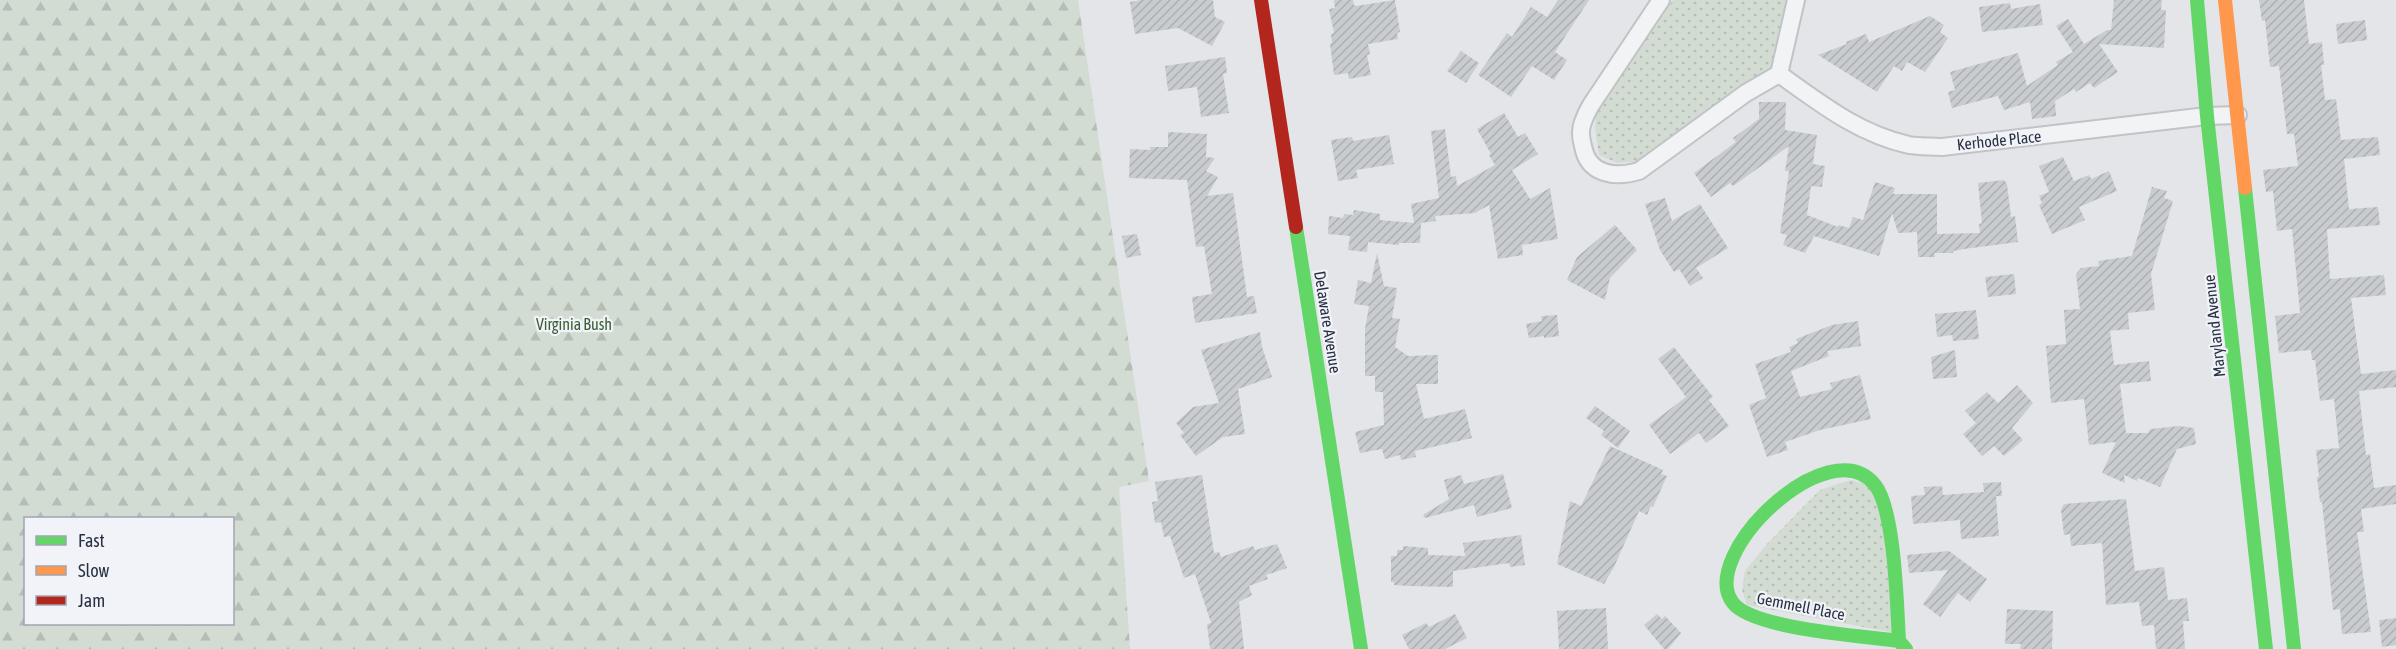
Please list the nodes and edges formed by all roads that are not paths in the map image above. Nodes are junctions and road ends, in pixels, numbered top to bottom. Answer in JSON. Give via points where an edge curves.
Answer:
{"nodes":[{"id":1,"x":1261,"y":0,"type":"edge"},
{"id":2,"x":1661,"y":0,"type":"edge"},
{"id":3,"x":1796,"y":0,"type":"edge"},
{"id":4,"x":2197,"y":0,"type":"edge"},
{"id":5,"x":2225,"y":0,"type":"edge"},
{"id":6,"x":1779,"y":74,"type":"junction"},
{"id":7,"x":2238,"y":115,"type":"junction"},
{"id":8,"x":2207,"y":116,"type":"junction"},
{"id":9,"x":1903,"y":645,"type":"edge"},
{"id":10,"x":1362,"y":649,"type":"edge"},
{"id":11,"x":2266,"y":649,"type":"edge"},
{"id":12,"x":2294,"y":649,"type":"edge"}],
"edges":[{"from":1,"to":10,"type":"street","name":"Delaware Avenue"},
{"from":2,"to":6,"type":"street","via":[[1582,124],[1585,159],[1595,168],[1616,175],[1639,171],[1746,93]]},
{"from":3,"to":6,"type":"street"},
{"from":4,"to":8,"type":"street","name":"Maryland Avenue"},
{"from":5,"to":7,"type":"street"},
{"from":6,"to":8,"type":"street","name":"Kerhode Place","via":[[1844,120],[1911,146],[1942,147]]},
{"from":7,"to":8,"type":"street","name":"Kerhode Place"},
{"from":7,"to":12,"type":"street"},
{"from":8,"to":11,"type":"street","name":"Maryland Avenue"},
{"from":9,"to":9,"type":"street","name":"Gemmell Place","via":[[1761,619],[1744,611],[1732,603],[1725,581],[1735,550],[1754,524],[1814,475],[1846,467],[1859,470],[1876,485],[1885,509]]}]}
